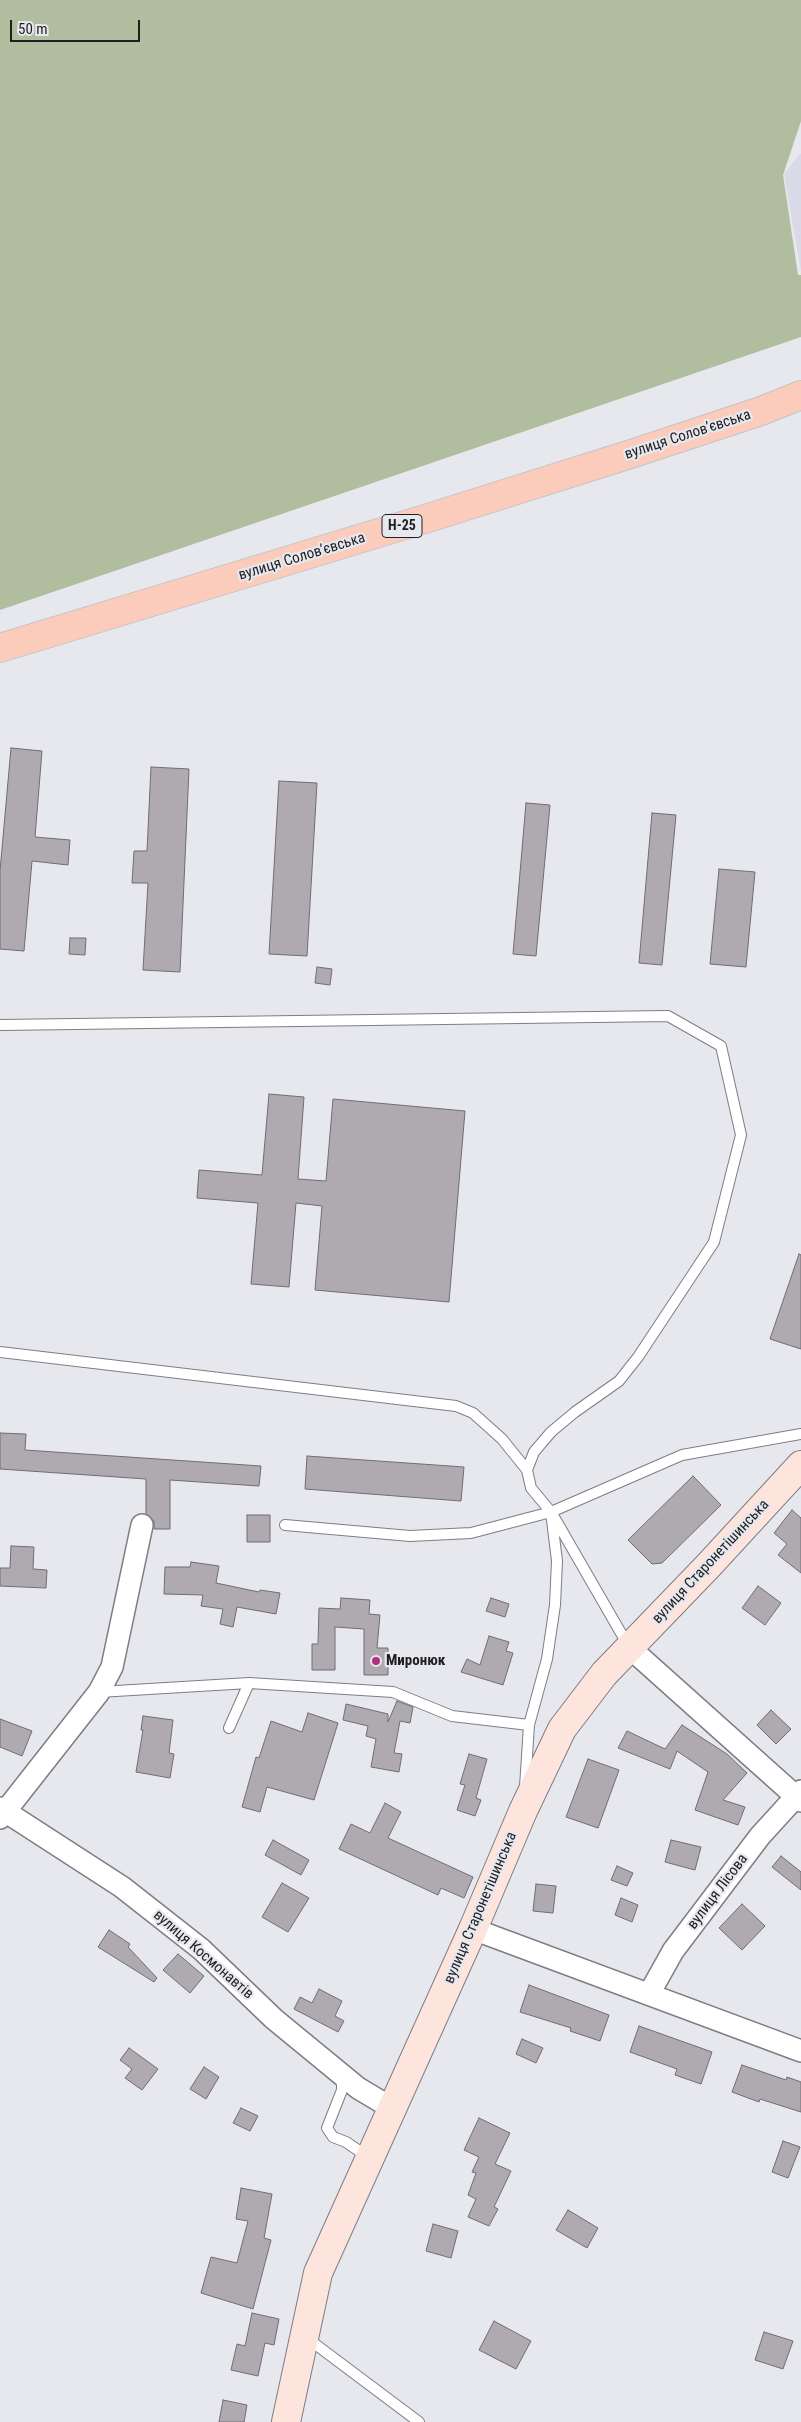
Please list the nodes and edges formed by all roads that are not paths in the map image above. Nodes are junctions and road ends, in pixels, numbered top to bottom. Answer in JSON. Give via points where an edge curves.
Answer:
{"nodes":[{"id":1,"x":801,"y":395,"type":"edge"},
{"id":2,"x":0,"y":648,"type":"edge"},
{"id":3,"x":0,"y":1025,"type":"edge"},
{"id":4,"x":0,"y":1352,"type":"edge"},
{"id":5,"x":801,"y":1434,"type":"edge"},
{"id":6,"x":801,"y":1465,"type":"edge"},
{"id":7,"x":527,"y":1470,"type":"junction"},
{"id":8,"x":551,"y":1512,"type":"junction"},
{"id":9,"x":142,"y":1525,"type":"dead end"},
{"id":10,"x":285,"y":1525,"type":"dead end"},
{"id":11,"x":630,"y":1648,"type":"junction"},
{"id":12,"x":249,"y":1684,"type":"junction"},
{"id":13,"x":99,"y":1692,"type":"junction"},
{"id":14,"x":529,"y":1725,"type":"junction"},
{"id":15,"x":229,"y":1728,"type":"dead end"},
{"id":16,"x":799,"y":1796,"type":"edge"},
{"id":17,"x":523,"y":1811,"type":"junction"},
{"id":18,"x":2,"y":1813,"type":"edge"},
{"id":19,"x":473,"y":1929,"type":"junction"},
{"id":20,"x":649,"y":1994,"type":"junction"},
{"id":21,"x":801,"y":2051,"type":"edge"},
{"id":22,"x":341,"y":2074,"type":"junction"},
{"id":23,"x":393,"y":2109,"type":"junction"},
{"id":24,"x":370,"y":2158,"type":"junction"},
{"id":25,"x":304,"y":2336,"type":"junction"},
{"id":26,"x":286,"y":2422,"type":"edge"},
{"id":27,"x":419,"y":2422,"type":"edge"}],
"edges":[{"from":1,"to":2,"type":"main road","name":"вулиця Соловʼєвська","number":"Н-25","via":[[576,472]]},
{"from":3,"to":7,"type":"lane","via":[[668,1016],[721,1046],[741,1135],[714,1242],[620,1381],[551,1432],[534,1452]]},
{"from":4,"to":7,"type":"lane","via":[[448,1404],[465,1409],[482,1420]]},
{"from":5,"to":8,"type":"lane","via":[[682,1455]]},
{"from":6,"to":11,"type":"main road","name":"вулиця Старонетішинська"},
{"from":7,"to":8,"type":"lane","via":[[531,1488]]},
{"from":8,"to":10,"type":"lane","via":[[471,1533],[419,1536]]},
{"from":8,"to":11,"type":"lane"},
{"from":8,"to":14,"type":"lane","via":[[557,1561],[555,1605],[547,1660]]},
{"from":9,"to":13,"type":"street","name":"вулиця Космонавтів","via":[[112,1667]]},
{"from":11,"to":16,"type":"street","name":"вулиця Лісова"},
{"from":11,"to":17,"type":"main road","name":"вулиця Старонетішинська","via":[[604,1674],[562,1729]]},
{"from":12,"to":13,"type":"lane"},
{"from":12,"to":14,"type":"lane","via":[[393,1692],[452,1716]]},
{"from":12,"to":15,"type":"lane"},
{"from":13,"to":18,"type":"street","name":"вулиця Космонавтів"},
{"from":14,"to":17,"type":"lane"},
{"from":16,"to":20,"type":"street","name":"вулиця Лісова","via":[[760,1836],[673,1951]]},
{"from":17,"to":19,"type":"main road","name":"вулиця Старонетішинська"},
{"from":18,"to":22,"type":"street","name":"вулиця Космонавтів","via":[[122,1887],[165,1920],[201,1949],[274,2019]]},
{"from":19,"to":20,"type":"street"},
{"from":19,"to":23,"type":"main road","name":"вулиця Старонетішинська"},
{"from":20,"to":21,"type":"street"},
{"from":22,"to":23,"type":"street","name":"вулиця Космонавтів"},
{"from":22,"to":24,"type":"lane","via":[[342,2090],[327,2128],[333,2137]]},
{"from":23,"to":24,"type":"main road","name":"вулиця Старонетішинська"},
{"from":24,"to":25,"type":"main road","name":"вулиця Старонетішинська","via":[[318,2273]]},
{"from":25,"to":26,"type":"main road","name":"вулиця Старонетішинська"},
{"from":25,"to":27,"type":"lane"}]}
